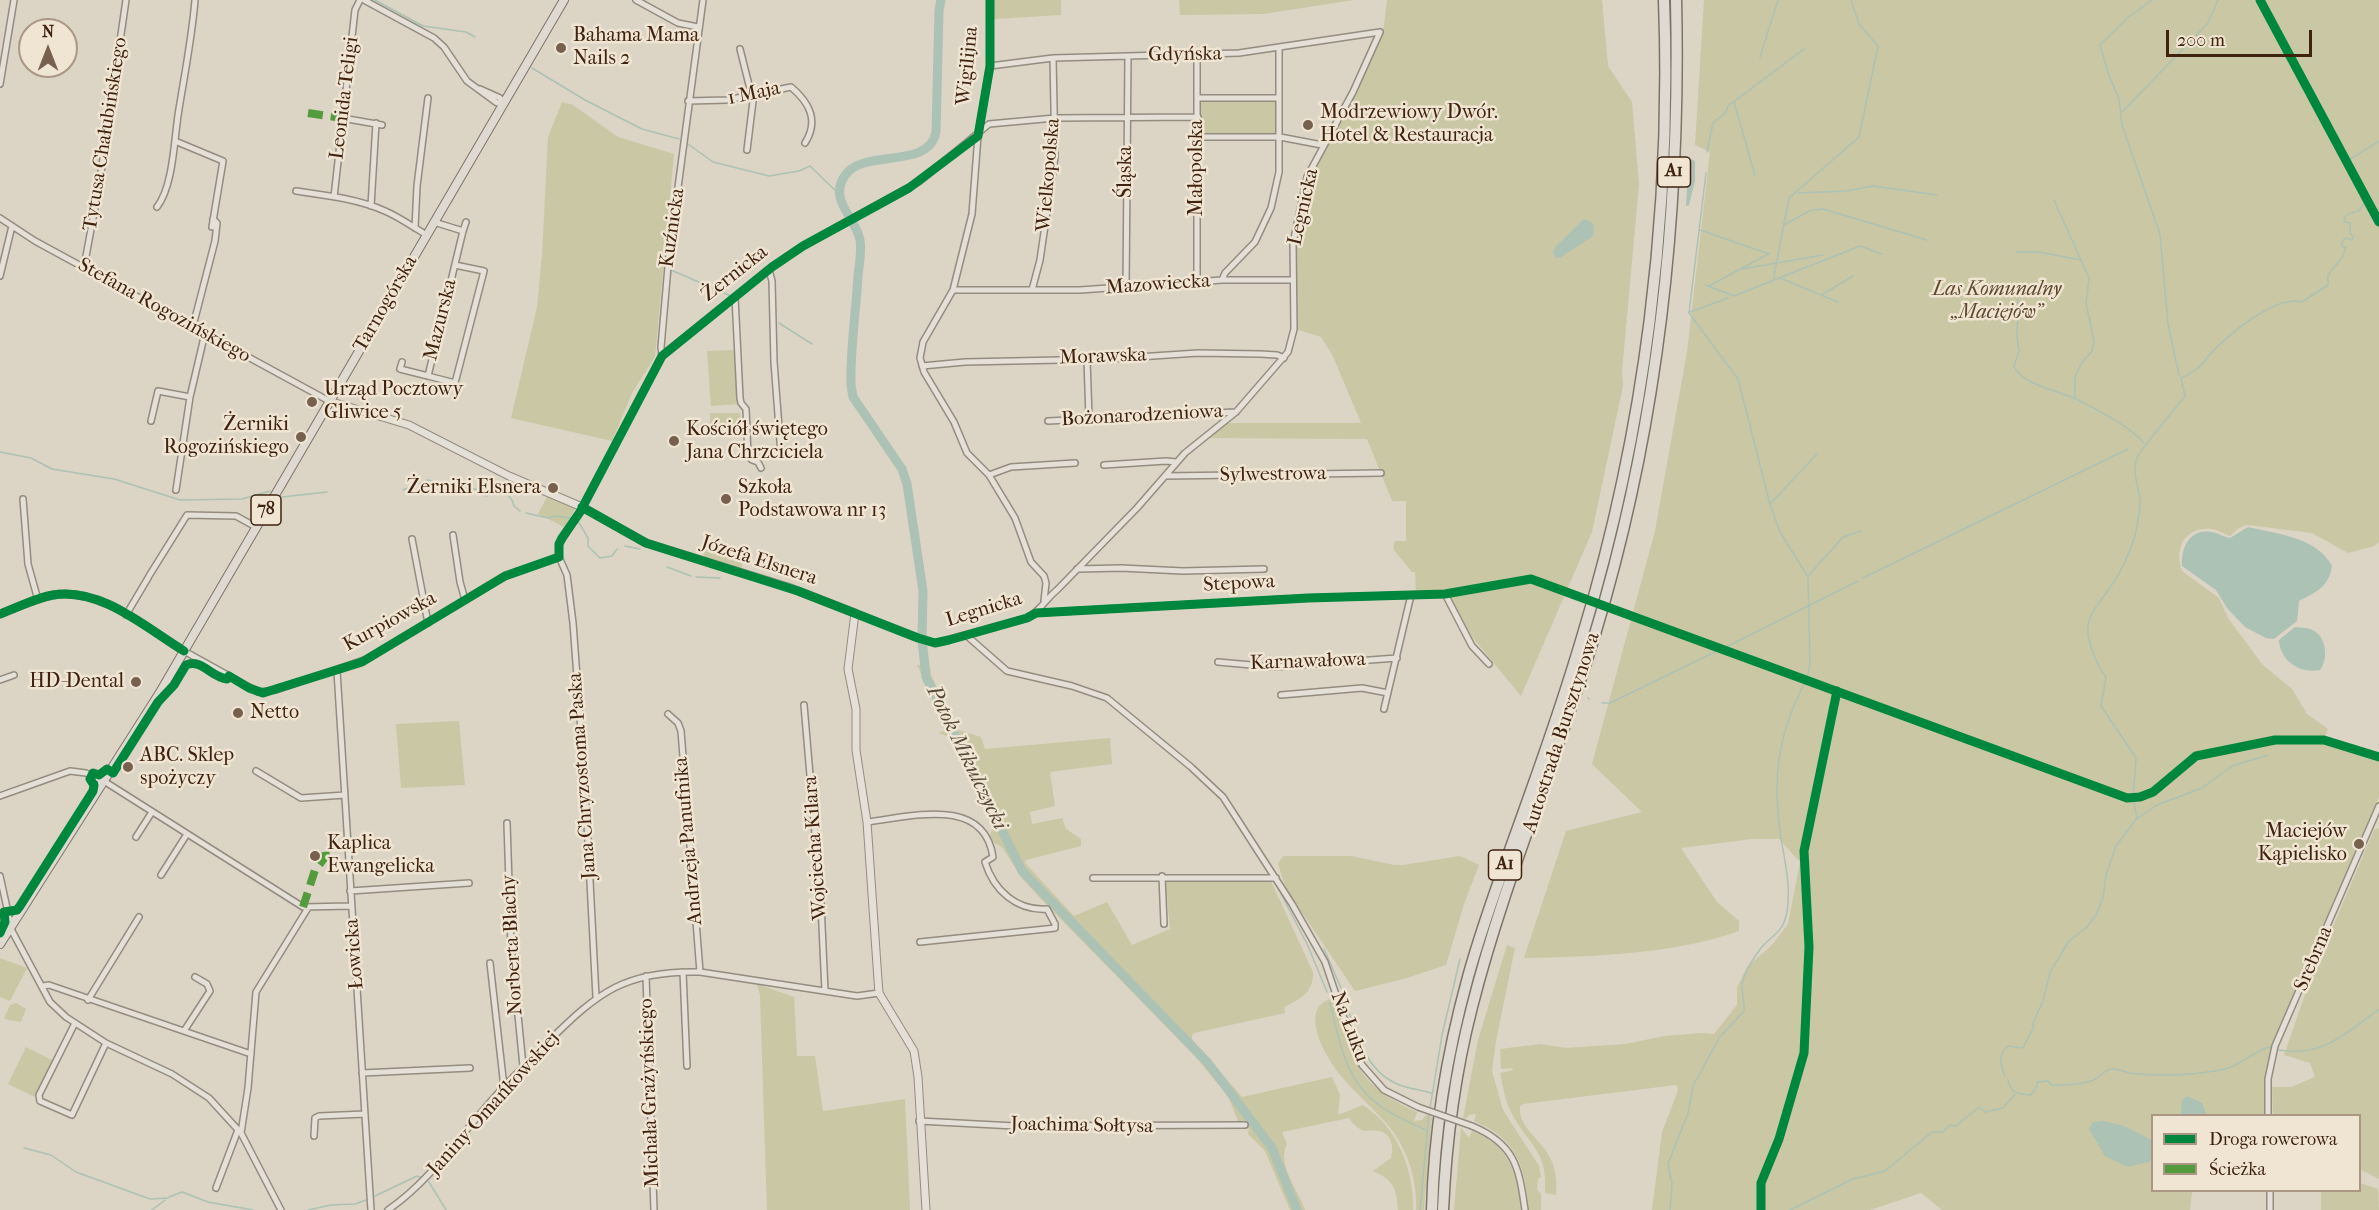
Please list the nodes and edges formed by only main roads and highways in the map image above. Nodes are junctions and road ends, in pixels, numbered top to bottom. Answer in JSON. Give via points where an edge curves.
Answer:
{"nodes":[{"id":1,"x":564,"y":0,"type":"edge"},
{"id":2,"x":1664,"y":0,"type":"edge"},
{"id":3,"x":1676,"y":0,"type":"edge"},
{"id":4,"x":1596,"y":609,"type":"junction"},
{"id":5,"x":0,"y":944,"type":"edge"},
{"id":6,"x":1432,"y":1210,"type":"edge"},
{"id":7,"x":1443,"y":1210,"type":"edge"}],
"edges":[{"from":1,"to":5,"type":"main road","name":"Tarnogórska","number":"78","via":[[184,651]]},
{"from":2,"to":4,"type":"highway","name":"Autostrada Bursztynowa","number":"A1","via":[[1663,153],[1651,299],[1629,443],[1596,590]]},
{"from":3,"to":4,"type":"highway","name":"Autostrada Bursztynowa","number":"A1","via":[[1675,145],[1663,300],[1641,445],[1607,593]]},
{"from":4,"to":6,"type":"highway","name":"Autostrada Bursztynowa","number":"A1","via":[[1490,905],[1466,985],[1445,1080]]},
{"from":4,"to":7,"type":"highway","name":"Autostrada Bursztynowa","number":"A1","via":[[1580,684],[1474,998],[1456,1080]]}]}
